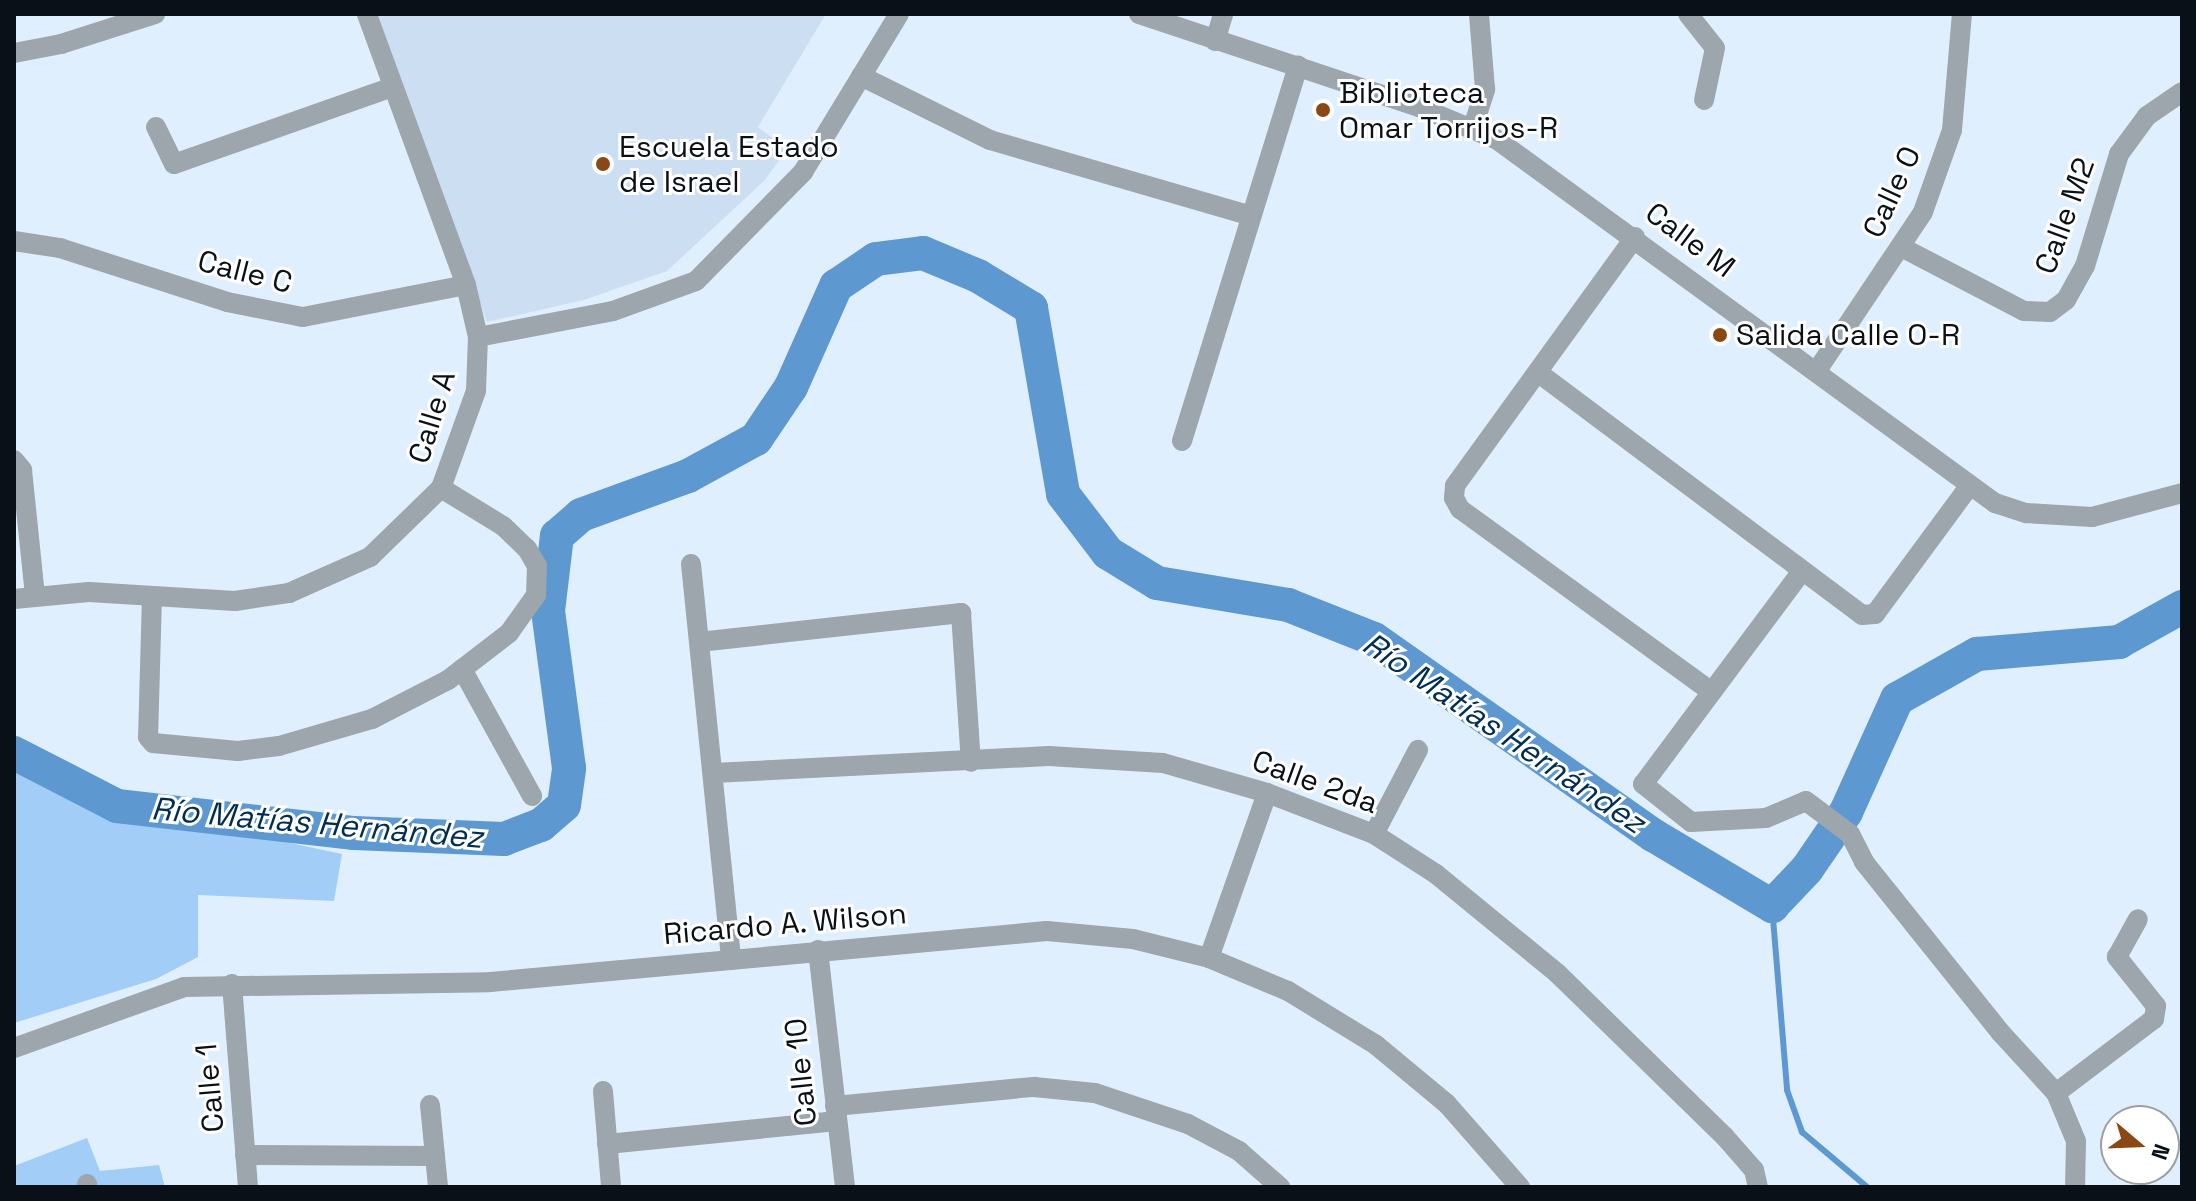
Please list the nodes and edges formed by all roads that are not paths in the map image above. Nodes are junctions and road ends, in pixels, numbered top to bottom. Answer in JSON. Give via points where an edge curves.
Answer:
{"nodes":[{"id":1,"x":155,"y":14,"type":"edge"},
{"id":2,"x":367,"y":14,"type":"edge"},
{"id":3,"x":899,"y":14,"type":"edge"},
{"id":4,"x":1139,"y":14,"type":"edge"},
{"id":5,"x":1223,"y":14,"type":"edge"},
{"id":6,"x":1479,"y":14,"type":"edge"},
{"id":7,"x":1688,"y":14,"type":"edge"},
{"id":8,"x":1962,"y":14,"type":"edge"},
{"id":9,"x":1215,"y":41,"type":"junction"},
{"id":10,"x":14,"y":53,"type":"edge"},
{"id":11,"x":1298,"y":66,"type":"junction"},
{"id":12,"x":861,"y":76,"type":"junction"},
{"id":13,"x":393,"y":87,"type":"junction"},
{"id":14,"x":2182,"y":92,"type":"edge"},
{"id":15,"x":1704,"y":100,"type":"dead end"},
{"id":16,"x":156,"y":127,"type":"dead end"},
{"id":17,"x":1473,"y":127,"type":"junction"},
{"id":18,"x":1251,"y":216,"type":"junction"},
{"id":19,"x":1635,"y":237,"type":"junction"},
{"id":20,"x":14,"y":241,"type":"edge"},
{"id":21,"x":1903,"y":248,"type":"junction"},
{"id":22,"x":466,"y":285,"type":"junction"},
{"id":23,"x":478,"y":337,"type":"junction"},
{"id":24,"x":1816,"y":372,"type":"junction"},
{"id":25,"x":1540,"y":374,"type":"junction"},
{"id":26,"x":1182,"y":441,"type":"dead end"},
{"id":27,"x":14,"y":460,"type":"edge"},
{"id":28,"x":441,"y":488,"type":"junction"},
{"id":29,"x":1968,"y":488,"type":"junction"},
{"id":30,"x":2182,"y":493,"type":"edge"},
{"id":31,"x":691,"y":564,"type":"dead end"},
{"id":32,"x":1802,"y":571,"type":"junction"},
{"id":33,"x":35,"y":596,"type":"junction"},
{"id":34,"x":152,"y":596,"type":"junction"},
{"id":35,"x":14,"y":599,"type":"edge"},
{"id":36,"x":699,"y":642,"type":"junction"},
{"id":37,"x":462,"y":669,"type":"junction"},
{"id":38,"x":1712,"y":692,"type":"junction"},
{"id":39,"x":1418,"y":750,"type":"dead end"},
{"id":40,"x":971,"y":762,"type":"junction"},
{"id":41,"x":713,"y":773,"type":"junction"},
{"id":42,"x":1267,"y":793,"type":"junction"},
{"id":43,"x":532,"y":796,"type":"dead end"},
{"id":44,"x":1374,"y":834,"type":"junction"},
{"id":45,"x":2138,"y":919,"type":"dead end"},
{"id":46,"x":818,"y":950,"type":"junction"},
{"id":47,"x":1209,"y":958,"type":"junction"},
{"id":48,"x":731,"y":960,"type":"junction"},
{"id":49,"x":232,"y":984,"type":"junction"},
{"id":50,"x":14,"y":1048,"type":"edge"},
{"id":51,"x":603,"y":1091,"type":"dead end"},
{"id":52,"x":2056,"y":1093,"type":"junction"},
{"id":53,"x":430,"y":1105,"type":"dead end"},
{"id":54,"x":836,"y":1114,"type":"junction"},
{"id":55,"x":607,"y":1144,"type":"junction"},
{"id":56,"x":245,"y":1155,"type":"junction"},
{"id":57,"x":435,"y":1156,"type":"junction"},
{"id":58,"x":248,"y":1187,"type":"edge"},
{"id":59,"x":438,"y":1187,"type":"edge"},
{"id":60,"x":611,"y":1187,"type":"edge"},
{"id":61,"x":845,"y":1187,"type":"edge"},
{"id":62,"x":1280,"y":1187,"type":"edge"},
{"id":63,"x":1520,"y":1187,"type":"edge"},
{"id":64,"x":1758,"y":1187,"type":"edge"},
{"id":65,"x":2075,"y":1187,"type":"edge"}],
"edges":[{"from":1,"to":10,"type":"street"},
{"from":2,"to":13,"type":"street","name":"Calle A"},
{"from":3,"to":12,"type":"street"},
{"from":4,"to":9,"type":"street","name":"Calle M"},
{"from":5,"to":9,"type":"street"},
{"from":6,"to":17,"type":"street","via":[[1485,89]]},
{"from":7,"to":15,"type":"street","via":[[1715,48]]},
{"from":8,"to":21,"type":"street","name":"Calle O","via":[[1952,130],[1923,212]]},
{"from":9,"to":11,"type":"street","name":"Calle M"},
{"from":11,"to":17,"type":"street","name":"Calle M"},
{"from":11,"to":18,"type":"street"},
{"from":12,"to":18,"type":"street","via":[[990,140]]},
{"from":12,"to":23,"type":"street","via":[[803,172],[696,281],[613,311]]},
{"from":13,"to":16,"type":"street","via":[[174,164]]},
{"from":13,"to":22,"type":"street","name":"Calle A"},
{"from":14,"to":21,"type":"street","name":"Calle M2","via":[[2147,116],[2119,154],[2085,266],[2066,300],[2050,312],[2024,311]]},
{"from":17,"to":19,"type":"street","name":"Calle M"},
{"from":18,"to":26,"type":"street"},
{"from":19,"to":24,"type":"street","name":"Calle M"},
{"from":19,"to":25,"type":"street"},
{"from":20,"to":22,"type":"street","name":"Calle C","via":[[60,248],[227,302],[303,317]]},
{"from":21,"to":24,"type":"street","name":"Calle O"},
{"from":22,"to":23,"type":"street","name":"Calle A"},
{"from":23,"to":28,"type":"street","name":"Calle A","via":[[476,391]]},
{"from":24,"to":29,"type":"street","name":"Calle M"},
{"from":25,"to":32,"type":"street"},
{"from":25,"to":38,"type":"street","via":[[1455,486],[1460,509]]},
{"from":27,"to":33,"type":"street","via":[[22,470]]},
{"from":28,"to":34,"type":"street","name":"Calle A","via":[[402,531],[340,575],[289,593],[235,601]]},
{"from":28,"to":37,"type":"street","via":[[503,526],[537,566],[536,595],[525,615]]},
{"from":29,"to":30,"type":"street","name":"Calle M","via":[[2026,513],[2062,518],[2092,517]]},
{"from":29,"to":32,"type":"street","via":[[1875,614],[1862,615]]},
{"from":31,"to":36,"type":"street"},
{"from":32,"to":38,"type":"street"},
{"from":33,"to":34,"type":"street","name":"Calle A"},
{"from":33,"to":35,"type":"street","name":"Calle A"},
{"from":34,"to":37,"type":"street","via":[[148,737],[170,749],[238,751],[319,735],[419,698]]},
{"from":36,"to":40,"type":"street","via":[[961,613]]},
{"from":36,"to":41,"type":"street"},
{"from":37,"to":43,"type":"street"},
{"from":38,"to":52,"type":"street","via":[[1643,784],[1691,822],[1766,818],[1806,801],[1822,811],[1852,838],[1864,862]]},
{"from":39,"to":44,"type":"street"},
{"from":40,"to":41,"type":"street","name":"Calle 2da"},
{"from":40,"to":42,"type":"street","name":"Calle 2da","via":[[1049,756],[1163,763]]},
{"from":41,"to":48,"type":"street"},
{"from":42,"to":44,"type":"street","name":"Calle 2da"},
{"from":42,"to":47,"type":"street"},
{"from":44,"to":64,"type":"street","name":"Calle 2da","via":[[1436,874],[1557,973],[1725,1137],[1754,1170]]},
{"from":45,"to":52,"type":"street","via":[[2117,957],[2156,1006],[2154,1019]]},
{"from":46,"to":47,"type":"street","name":"Ricardo A. Wilson","via":[[1047,931],[1133,939]]},
{"from":46,"to":48,"type":"street","name":"Ricardo A. Wilson"},
{"from":46,"to":54,"type":"street","name":"Calle 10"},
{"from":47,"to":63,"type":"street","name":"Ricardo A. Wilson","via":[[1288,991],[1376,1045],[1447,1104]]},
{"from":48,"to":49,"type":"street","name":"Ricardo A. Wilson","via":[[490,982]]},
{"from":49,"to":50,"type":"street","name":"Ricardo A. Wilson","via":[[184,987]]},
{"from":49,"to":56,"type":"street","name":"Calle 1"},
{"from":51,"to":55,"type":"street"},
{"from":52,"to":65,"type":"street","via":[[2076,1141]]},
{"from":53,"to":57,"type":"street"},
{"from":54,"to":55,"type":"street"},
{"from":54,"to":61,"type":"street","name":"Calle 10"},
{"from":54,"to":62,"type":"street","via":[[1034,1087],[1095,1093],[1188,1124],[1239,1151]]},
{"from":55,"to":60,"type":"street"},
{"from":56,"to":57,"type":"street"},
{"from":56,"to":58,"type":"street","name":"Calle 1"},
{"from":57,"to":59,"type":"street"}]}
